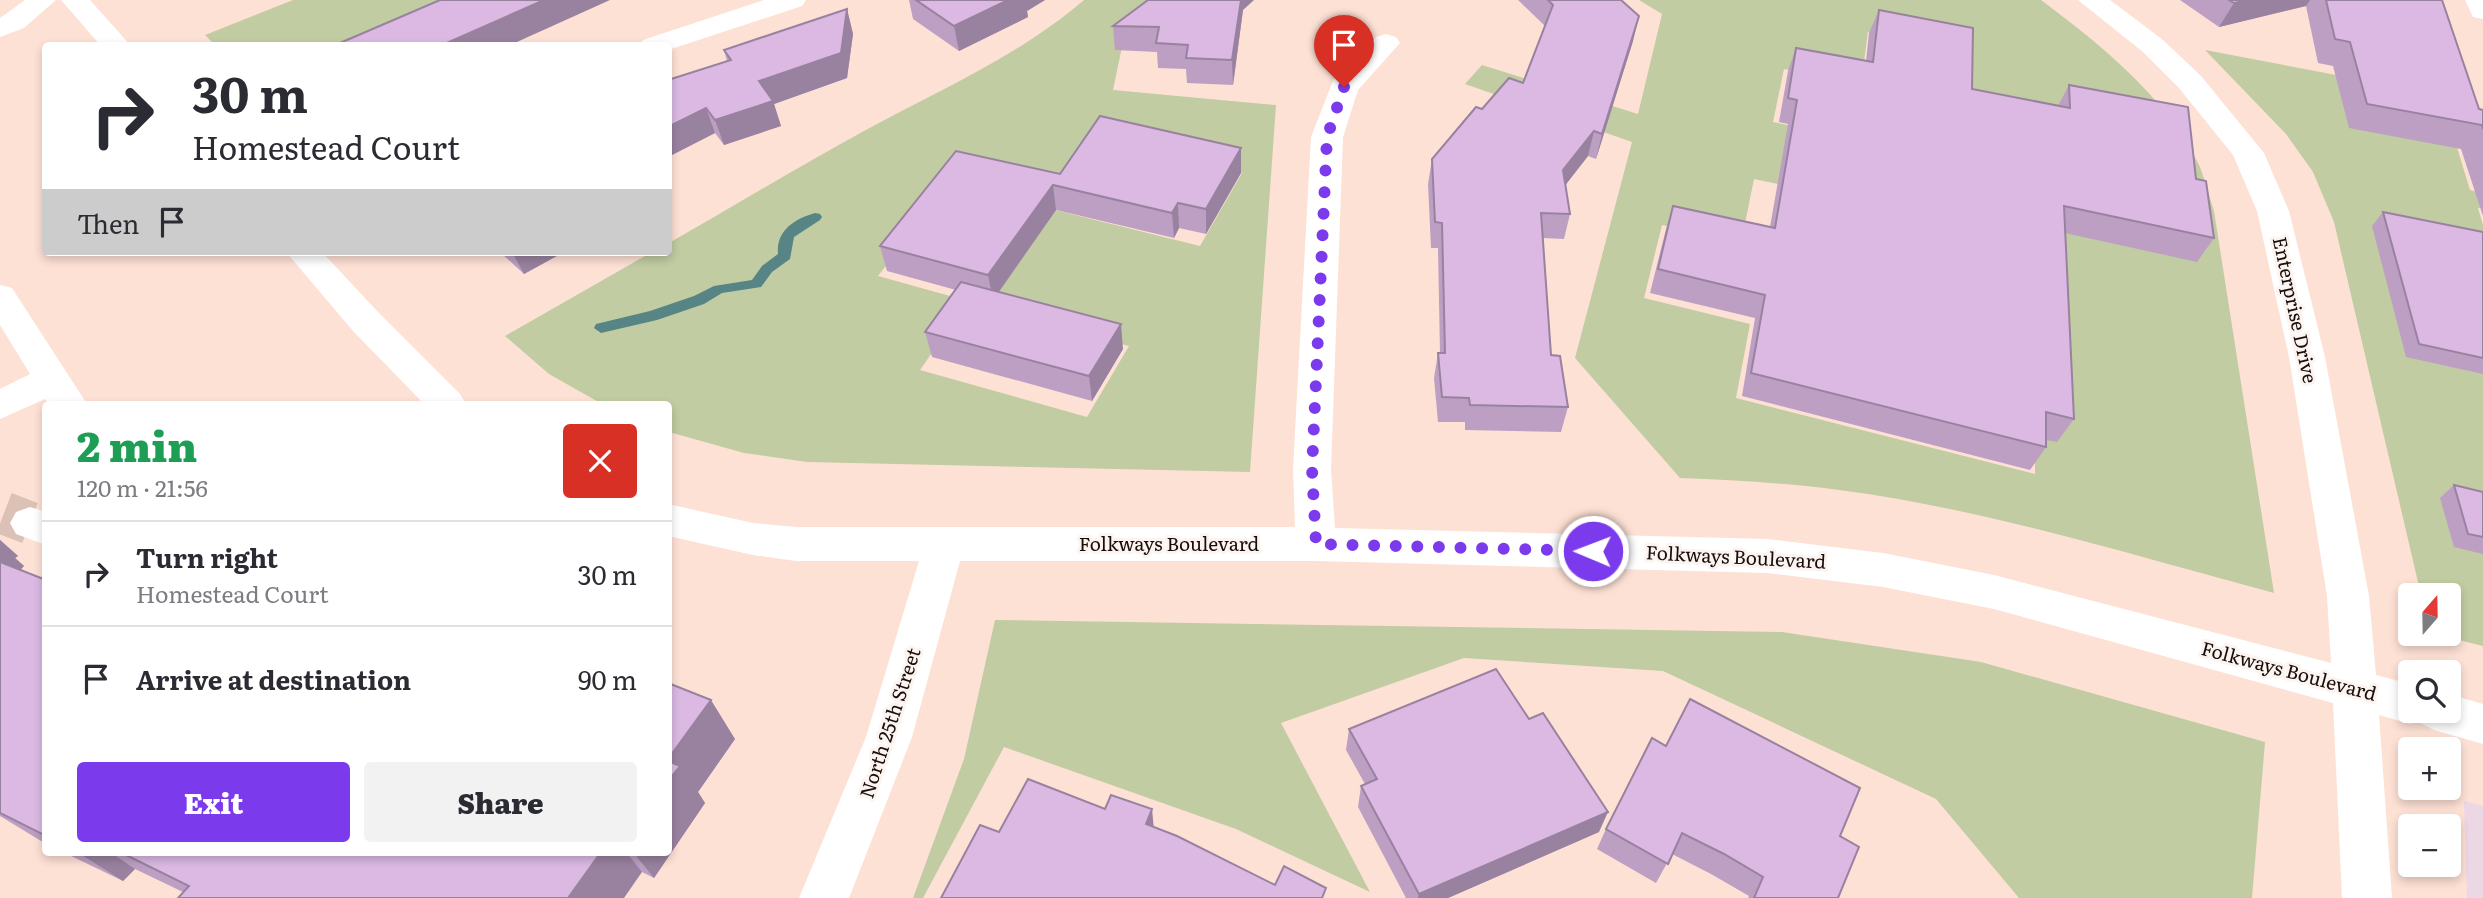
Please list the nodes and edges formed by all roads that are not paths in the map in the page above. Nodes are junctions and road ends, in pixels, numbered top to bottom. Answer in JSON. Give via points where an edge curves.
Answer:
{"nodes":[{"id":1,"x":42,"y":0,"type":"edge"},
{"id":2,"x":75,"y":0,"type":"edge"},
{"id":3,"x":792,"y":0,"type":"edge"},
{"id":4,"x":2092,"y":0,"type":"edge"},
{"id":5,"x":2479,"y":0,"type":"edge"},
{"id":6,"x":2483,"y":11,"type":"edge"},
{"id":7,"x":0,"y":28,"type":"edge"},
{"id":8,"x":113,"y":42,"type":"edge"},
{"id":9,"x":665,"y":42,"type":"edge"},
{"id":10,"x":1387,"y":43,"type":"dead end"},
{"id":11,"x":307,"y":256,"type":"edge"},
{"id":12,"x":0,"y":297,"type":"edge"},
{"id":13,"x":60,"y":392,"type":"edge"},
{"id":14,"x":444,"y":401,"type":"edge"},
{"id":15,"x":0,"y":405,"type":"edge"},
{"id":16,"x":672,"y":521,"type":"edge"},
{"id":17,"x":944,"y":544,"type":"junction"},
{"id":18,"x":1316,"y":544,"type":"junction"},
{"id":19,"x":2355,"y":689,"type":"junction"},
{"id":20,"x":2398,"y":701,"type":"edge"},
{"id":21,"x":2461,"y":718,"type":"edge"},
{"id":22,"x":2483,"y":724,"type":"edge"},
{"id":23,"x":824,"y":898,"type":"edge"},
{"id":24,"x":2367,"y":898,"type":"edge"}],
"edges":[{"from":1,"to":7,"type":"street"},
{"from":2,"to":8,"type":"street"},
{"from":3,"to":9,"type":"street"},
{"from":4,"to":19,"type":"street","name":"Enterprise Drive","via":[[2153,46],[2190,82],[2248,153],[2269,198],[2306,357],[2348,596]]},
{"from":5,"to":6,"type":"street"},
{"from":10,"to":18,"type":"street","via":[[1344,87],[1327,137],[1312,469]]},
{"from":11,"to":14,"type":"street"},
{"from":12,"to":13,"type":"street"},
{"from":13,"to":15,"type":"street"},
{"from":16,"to":17,"type":"street","name":"Folkways Boulevard","via":[[796,544]]},
{"from":17,"to":18,"type":"street","name":"Folkways Boulevard"},
{"from":17,"to":23,"type":"street","name":"North 25th Street","via":[[889,737]]},
{"from":18,"to":19,"type":"street","name":"Folkways Boulevard","via":[[1817,560],[1994,592]]},
{"from":19,"to":20,"type":"street","name":"Folkways Boulevard"},
{"from":19,"to":24,"type":"street","name":"Enterprise Drive"},
{"from":21,"to":22,"type":"street"}]}
